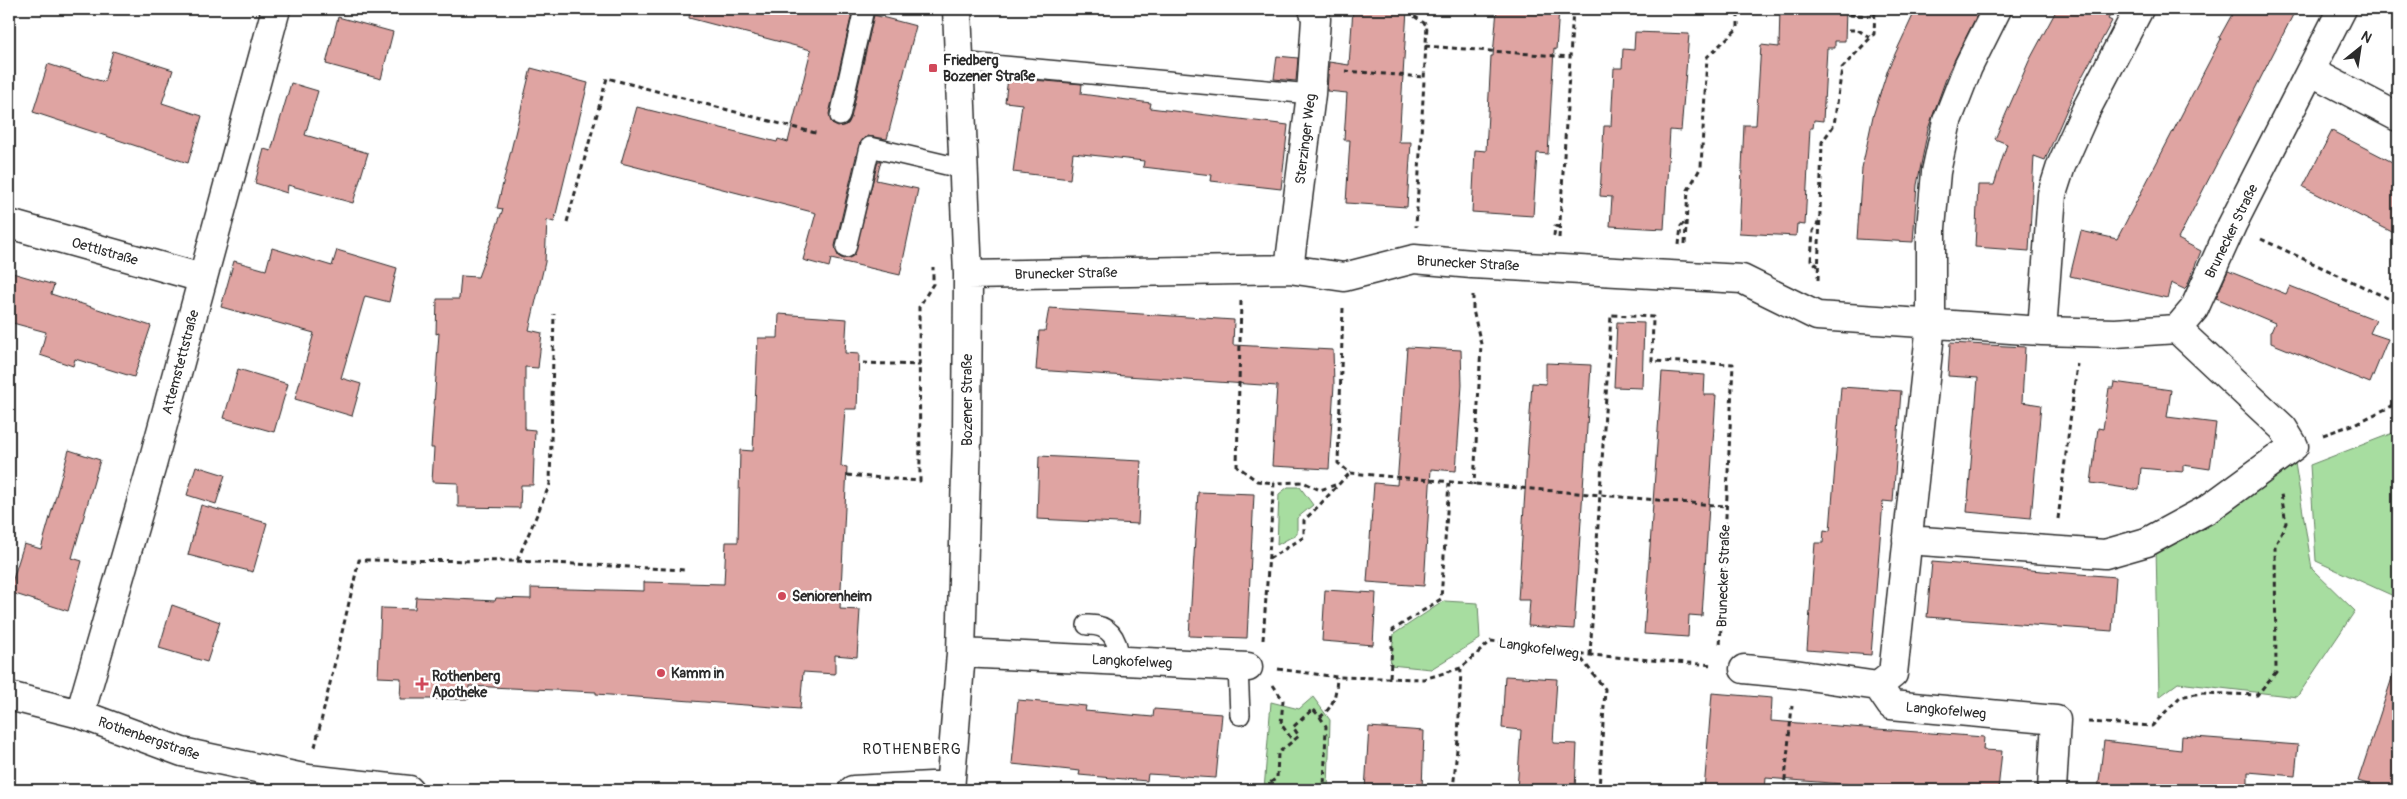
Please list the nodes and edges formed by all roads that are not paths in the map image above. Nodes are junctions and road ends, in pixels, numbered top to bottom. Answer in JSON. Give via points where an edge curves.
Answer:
{"nodes":[{"id":1,"x":276,"y":9,"type":"edge"},
{"id":2,"x":864,"y":9,"type":"edge"},
{"id":3,"x":957,"y":9,"type":"edge"},
{"id":4,"x":1313,"y":9,"type":"edge"},
{"id":5,"x":1997,"y":9,"type":"edge"},
{"id":6,"x":2139,"y":9,"type":"edge"},
{"id":7,"x":2342,"y":9,"type":"edge"},
{"id":8,"x":959,"y":62,"type":"junction"},
{"id":9,"x":2312,"y":72,"type":"junction"},
{"id":10,"x":1312,"y":82,"type":"junction"},
{"id":11,"x":840,"y":116,"type":"dead end"},
{"id":12,"x":2398,"y":117,"type":"edge"},
{"id":13,"x":964,"y":170,"type":"junction"},
{"id":14,"x":9,"y":224,"type":"edge"},
{"id":15,"x":846,"y":248,"type":"dead end"},
{"id":16,"x":1289,"y":269,"type":"junction"},
{"id":17,"x":968,"y":274,"type":"junction"},
{"id":18,"x":202,"y":278,"type":"junction"},
{"id":19,"x":1931,"y":324,"type":"junction"},
{"id":20,"x":2176,"y":329,"type":"junction"},
{"id":21,"x":2042,"y":331,"type":"junction"},
{"id":22,"x":1907,"y":540,"type":"junction"},
{"id":23,"x":1087,"y":625,"type":"dead end"},
{"id":24,"x":961,"y":653,"type":"junction"},
{"id":25,"x":1120,"y":661,"type":"junction"},
{"id":26,"x":1249,"y":667,"type":"joint"},
{"id":27,"x":1732,"y":667,"type":"road end"},
{"id":28,"x":1878,"y":686,"type":"junction"},
{"id":29,"x":9,"y":696,"type":"edge"},
{"id":30,"x":80,"y":714,"type":"junction"},
{"id":31,"x":1240,"y":715,"type":"dead end"},
{"id":32,"x":950,"y":788,"type":"edge"},
{"id":33,"x":409,"y":790,"type":"edge"},
{"id":34,"x":853,"y":790,"type":"edge"},
{"id":35,"x":2052,"y":790,"type":"edge"}],
"edges":[{"from":1,"to":18,"type":"street","name":"Attemstettstraße"},
{"from":2,"to":11,"type":"lane"},
{"from":3,"to":8,"type":"street","name":"Bozener Straße"},
{"from":4,"to":10,"type":"street","name":"Sterzinger Weg","via":[[1316,20]]},
{"from":5,"to":19,"type":"street","via":[[1968,67],[1947,121],[1938,164],[1931,228]]},
{"from":6,"to":21,"type":"street","via":[[2086,110],[2052,194]]},
{"from":7,"to":9,"type":"street","name":"Brunecker Straße"},
{"from":8,"to":10,"type":"lane"},
{"from":8,"to":13,"type":"street","name":"Bozener Straße"},
{"from":9,"to":12,"type":"street"},
{"from":9,"to":20,"type":"street","name":"Brunecker Straße","via":[[2232,225],[2194,309]]},
{"from":10,"to":16,"type":"street","name":"Sterzinger Weg"},
{"from":13,"to":15,"type":"lane","via":[[870,147]]},
{"from":13,"to":17,"type":"street","name":"Bozener Straße"},
{"from":14,"to":18,"type":"street","name":"Oettlstraße"},
{"from":16,"to":17,"type":"street","name":"Brunecker Straße"},
{"from":16,"to":19,"type":"street","name":"Brunecker Straße","via":[[1344,277],[1414,259],[1742,279],[1817,316]]},
{"from":17,"to":24,"type":"street","name":"Bozener Straße"},
{"from":18,"to":30,"type":"street","name":"Attemstettstraße"},
{"from":19,"to":21,"type":"street","name":"Brunecker Straße"},
{"from":19,"to":22,"type":"street"},
{"from":20,"to":21,"type":"street","name":"Brunecker Straße","via":[[2115,333]]},
{"from":20,"to":22,"type":"street","via":[[2283,428],[2285,452],[2208,509],[2147,542],[2105,554]]},
{"from":22,"to":28,"type":"street","via":[[1893,674]]},
{"from":23,"to":25,"type":"lane","via":[[1107,629],[1116,638]]},
{"from":24,"to":25,"type":"street","name":"Langkofelweg"},
{"from":24,"to":32,"type":"street","name":"Bozener Straße"},
{"from":25,"to":26,"type":"street","name":"Langkofelweg"},
{"from":26,"to":31,"type":"lane"},
{"from":27,"to":28,"type":"street"},
{"from":28,"to":35,"type":"street","name":"Langkofelweg","via":[[1891,705],[2056,720]]},
{"from":29,"to":30,"type":"street","name":"Rothenbergstraße"},
{"from":30,"to":33,"type":"street","name":"Rothenbergstraße","via":[[182,752],[308,779]]},
{"from":32,"to":34,"type":"street"}]}
